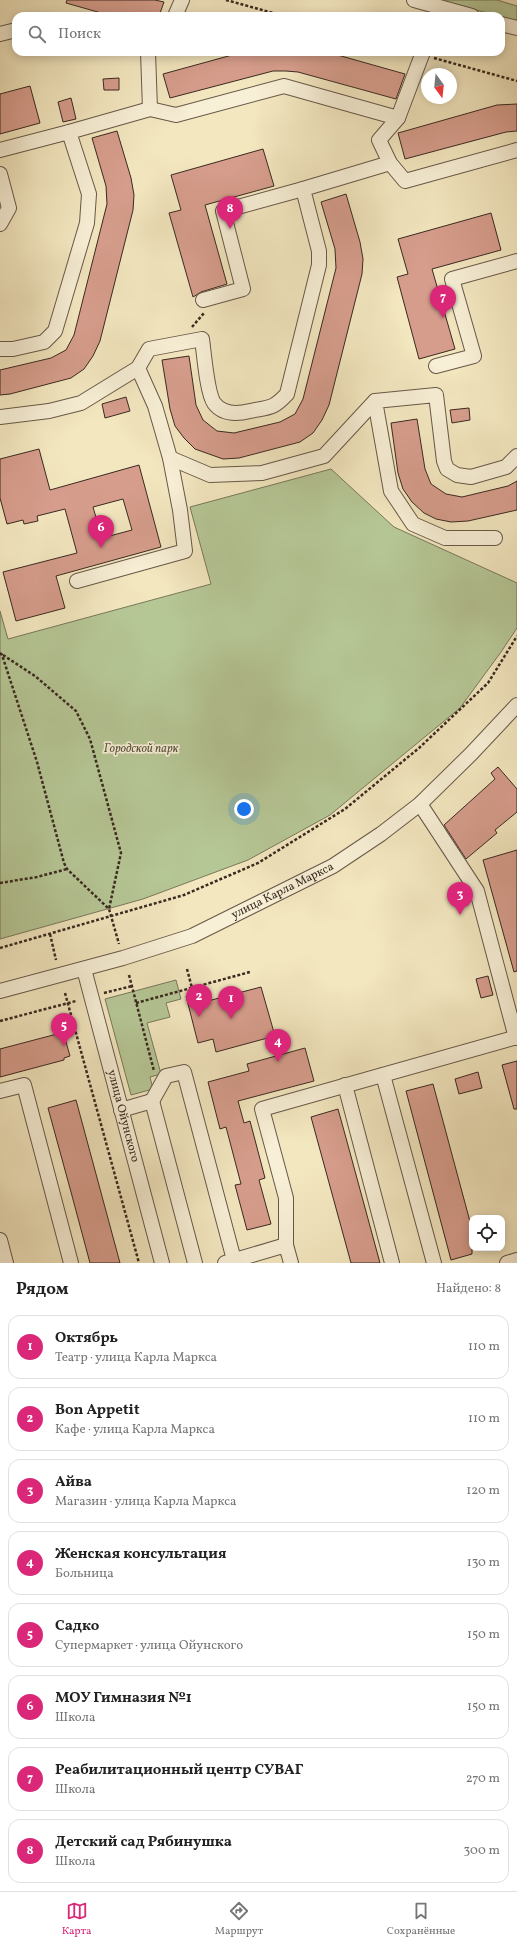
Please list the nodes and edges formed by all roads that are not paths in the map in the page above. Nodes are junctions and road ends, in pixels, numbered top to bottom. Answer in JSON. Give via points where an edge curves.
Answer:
{"nodes":[{"id":1,"x":182,"y":0,"type":"edge"},
{"id":2,"x":414,"y":0,"type":"edge"},
{"id":3,"x":177,"y":12,"type":"edge"},
{"id":4,"x":439,"y":12,"type":"edge"},
{"id":5,"x":505,"y":25,"type":"edge"},
{"id":6,"x":517,"y":28,"type":"edge"},
{"id":7,"x":12,"y":31,"type":"edge"},
{"id":8,"x":0,"y":34,"type":"edge"},
{"id":9,"x":148,"y":56,"type":"edge"},
{"id":10,"x":422,"y":56,"type":"edge"},
{"id":11,"x":150,"y":109,"type":"junction"},
{"id":12,"x":398,"y":118,"type":"junction"},
{"id":13,"x":69,"y":132,"type":"junction"},
{"id":14,"x":0,"y":150,"type":"edge"},
{"id":15,"x":517,"y":150,"type":"edge"},
{"id":16,"x":390,"y":163,"type":"junction"},
{"id":17,"x":0,"y":174,"type":"edge"},
{"id":18,"x":303,"y":189,"type":"junction"},
{"id":19,"x":0,"y":224,"type":"edge"},
{"id":20,"x":517,"y":261,"type":"edge"},
{"id":21,"x":204,"y":306,"type":"road end"},
{"id":22,"x":0,"y":349,"type":"edge"},
{"id":23,"x":436,"y":366,"type":"dead end"},
{"id":24,"x":138,"y":368,"type":"junction"},
{"id":25,"x":375,"y":401,"type":"junction"},
{"id":26,"x":0,"y":417,"type":"edge"},
{"id":27,"x":517,"y":456,"type":"edge"},
{"id":28,"x":170,"y":458,"type":"junction"},
{"id":29,"x":495,"y":538,"type":"dead end"},
{"id":30,"x":77,"y":582,"type":"dead end"},
{"id":31,"x":517,"y":706,"type":"edge"},
{"id":32,"x":420,"y":804,"type":"junction"},
{"id":33,"x":84,"y":969,"type":"junction"},
{"id":34,"x":0,"y":991,"type":"edge"},
{"id":35,"x":517,"y":1037,"type":"edge"},
{"id":36,"x":383,"y":1075,"type":"junction"},
{"id":37,"x":345,"y":1086,"type":"junction"},
{"id":38,"x":0,"y":1091,"type":"edge"},
{"id":39,"x":156,"y":1095,"type":"junction"},
{"id":40,"x":121,"y":1110,"type":"junction"},
{"id":41,"x":0,"y":1240,"type":"edge"},
{"id":42,"x":286,"y":1245,"type":"junction"},
{"id":43,"x":517,"y":1260,"type":"edge"},
{"id":44,"x":229,"y":1261,"type":"edge"},
{"id":45,"x":6,"y":1263,"type":"edge"},
{"id":46,"x":71,"y":1263,"type":"edge"},
{"id":47,"x":162,"y":1263,"type":"edge"},
{"id":48,"x":196,"y":1263,"type":"edge"},
{"id":49,"x":291,"y":1263,"type":"edge"},
{"id":50,"x":392,"y":1263,"type":"edge"},
{"id":51,"x":434,"y":1263,"type":"edge"},
{"id":52,"x":507,"y":1263,"type":"edge"}],
"edges":[{"from":1,"to":3,"type":"street"},
{"from":2,"to":4,"type":"street"},
{"from":5,"to":6,"type":"street"},
{"from":7,"to":8,"type":"street"},
{"from":9,"to":11,"type":"street"},
{"from":10,"to":12,"type":"street"},
{"from":11,"to":12,"type":"street","via":[[176,115],[284,86]]},
{"from":11,"to":13,"type":"street"},
{"from":12,"to":16,"type":"street","via":[[379,140]]},
{"from":13,"to":14,"type":"street"},
{"from":13,"to":22,"type":"street","via":[[89,194],[87,223],[55,331],[44,342],[13,349]]},
{"from":15,"to":16,"type":"street","via":[[405,181]]},
{"from":16,"to":18,"type":"street"},
{"from":17,"to":19,"type":"street","via":[[9,208]]},
{"from":18,"to":21,"type":"street","via":[[223,211],[243,289]]},
{"from":18,"to":24,"type":"street","via":[[319,251],[320,265],[287,394],[276,406],[236,414],[227,412],[214,403],[210,395],[202,340],[149,349]]},
{"from":20,"to":23,"type":"street","via":[[452,279],[474,356]]},
{"from":24,"to":26,"type":"street","via":[[81,403],[49,411]]},
{"from":24,"to":28,"type":"street","via":[[155,406]]},
{"from":25,"to":27,"type":"street","via":[[436,395],[444,461],[448,469],[457,475],[471,477],[506,467]]},
{"from":25,"to":28,"type":"street","via":[[324,456],[262,473],[210,475]]},
{"from":25,"to":29,"type":"street","via":[[391,491],[413,524],[445,538]]},
{"from":28,"to":30,"type":"street","via":[[185,551]]},
{"from":31,"to":32,"type":"street","name":"улица Карла Маркса"},
{"from":32,"to":33,"type":"street","name":"улица Карла Маркса","via":[[333,866],[192,936]]},
{"from":32,"to":35,"type":"street","via":[[477,891]]},
{"from":33,"to":34,"type":"street","name":"улица Карла Маркса"},
{"from":33,"to":40,"type":"street","name":"улица Ойунского"},
{"from":35,"to":36,"type":"street"},
{"from":36,"to":37,"type":"street"},
{"from":36,"to":51,"type":"street"},
{"from":37,"to":42,"type":"street","via":[[262,1109],[286,1198]]},
{"from":37,"to":50,"type":"street"},
{"from":38,"to":46,"type":"street","via":[[24,1085]]},
{"from":39,"to":40,"type":"street"},
{"from":39,"to":44,"type":"street","via":[[166,1076],[184,1072]]},
{"from":39,"to":48,"type":"street"},
{"from":40,"to":47,"type":"street","name":"улица Ойунского"},
{"from":41,"to":45,"type":"street"},
{"from":42,"to":44,"type":"street"},
{"from":42,"to":49,"type":"street"},
{"from":43,"to":52,"type":"street"}]}
